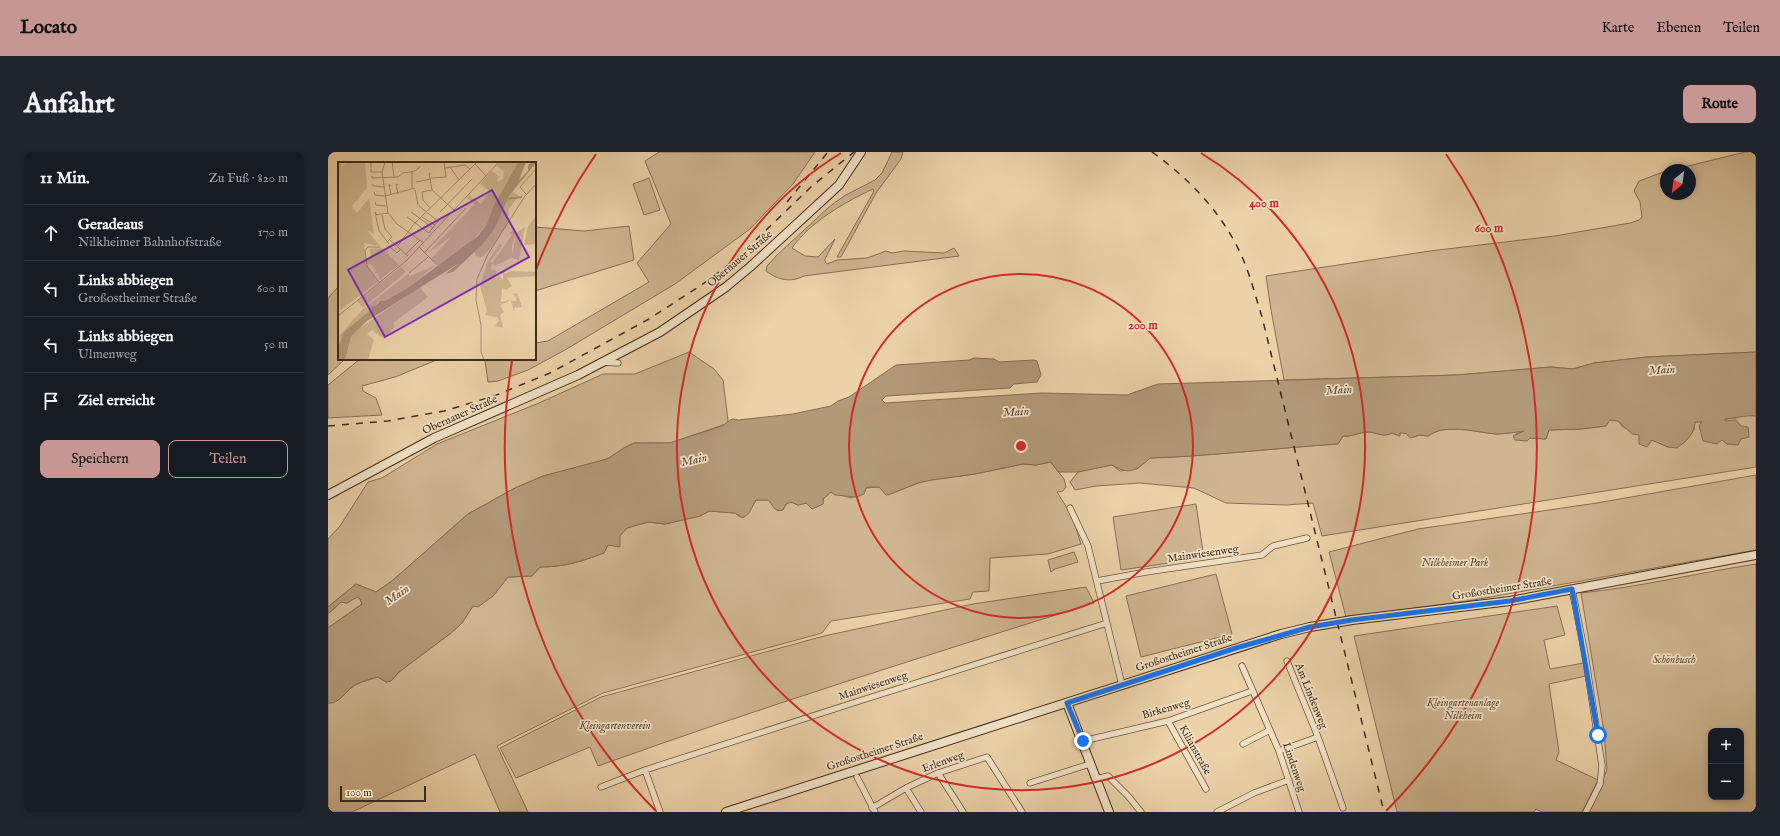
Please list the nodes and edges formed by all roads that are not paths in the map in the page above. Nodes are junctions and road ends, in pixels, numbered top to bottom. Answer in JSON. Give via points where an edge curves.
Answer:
{"nodes":[{"id":1,"x":861,"y":152,"type":"edge"},
{"id":2,"x":603,"y":362,"type":"junction"},
{"id":3,"x":618,"y":363,"type":"dead end"},
{"id":4,"x":328,"y":495,"type":"edge"},
{"id":5,"x":1070,"y":508,"type":"dead end"},
{"id":6,"x":1307,"y":538,"type":"dead end"},
{"id":7,"x":1756,"y":555,"type":"edge"},
{"id":8,"x":1097,"y":581,"type":"junction"},
{"id":9,"x":1572,"y":589,"type":"junction"},
{"id":10,"x":1107,"y":623,"type":"junction"},
{"id":11,"x":1287,"y":662,"type":"dead end"},
{"id":12,"x":1242,"y":666,"type":"dead end"},
{"id":13,"x":1122,"y":685,"type":"junction"},
{"id":14,"x":1252,"y":691,"type":"junction"},
{"id":15,"x":1067,"y":703,"type":"junction"},
{"id":16,"x":1168,"y":721,"type":"junction"},
{"id":17,"x":1270,"y":730,"type":"junction"},
{"id":18,"x":1318,"y":737,"type":"junction"},
{"id":19,"x":1083,"y":741,"type":"junction"},
{"id":20,"x":1243,"y":744,"type":"dead end"},
{"id":21,"x":1279,"y":751,"type":"junction"},
{"id":22,"x":1090,"y":764,"type":"junction"},
{"id":23,"x":645,"y":770,"type":"junction"},
{"id":24,"x":938,"y":773,"type":"junction"},
{"id":25,"x":857,"y":777,"type":"dead end"},
{"id":26,"x":1096,"y":779,"type":"junction"},
{"id":27,"x":1289,"y":780,"type":"junction"},
{"id":28,"x":1030,"y":783,"type":"dead end"},
{"id":29,"x":601,"y":787,"type":"dead end"},
{"id":30,"x":906,"y":788,"type":"junction"},
{"id":31,"x":1206,"y":789,"type":"dead end"},
{"id":32,"x":1343,"y":808,"type":"dead end"},
{"id":33,"x":874,"y":810,"type":"edge"},
{"id":34,"x":660,"y":812,"type":"edge"},
{"id":35,"x":726,"y":812,"type":"edge"},
{"id":36,"x":921,"y":812,"type":"edge"},
{"id":37,"x":963,"y":812,"type":"edge"},
{"id":38,"x":1022,"y":812,"type":"edge"},
{"id":39,"x":1109,"y":812,"type":"edge"},
{"id":40,"x":1141,"y":812,"type":"edge"},
{"id":41,"x":1217,"y":812,"type":"edge"},
{"id":42,"x":1299,"y":812,"type":"edge"},
{"id":43,"x":1586,"y":812,"type":"edge"}],
"edges":[{"from":1,"to":2,"type":"main road","name":"Obernauer Straße","via":[[838,185],[726,287],[660,332]]},
{"from":2,"to":3,"type":"street","name":"Obernauer Straße"},
{"from":2,"to":4,"type":"main road","name":"Obernauer Straße","via":[[434,438]]},
{"from":5,"to":8,"type":"street","via":[[1088,546]]},
{"from":6,"to":8,"type":"street","name":"Mainwiesenweg","via":[[1273,546],[1262,555]]},
{"from":7,"to":9,"type":"main road","name":"Großostheimer Straße"},
{"from":8,"to":10,"type":"street"},
{"from":9,"to":13,"type":"main road","name":"Großostheimer Straße","via":[[1510,601],[1310,627]]},
{"from":9,"to":43,"type":"street","via":[[1602,766],[1600,784]]},
{"from":10,"to":13,"type":"street"},
{"from":10,"to":23,"type":"street","name":"Mainwiesenweg"},
{"from":11,"to":18,"type":"street","name":"Am Lindenweg"},
{"from":12,"to":14,"type":"street","name":"Lindenweg"},
{"from":13,"to":15,"type":"main road","name":"Großostheimer Straße"},
{"from":14,"to":16,"type":"street","name":"Birkenweg"},
{"from":14,"to":17,"type":"street","name":"Lindenweg"},
{"from":15,"to":19,"type":"main road"},
{"from":15,"to":35,"type":"main road","name":"Großostheimer Straße"},
{"from":16,"to":19,"type":"street","name":"Birkenweg"},
{"from":16,"to":31,"type":"street","name":"Kilianstraße"},
{"from":17,"to":20,"type":"street"},
{"from":17,"to":21,"type":"street","name":"Lindenweg"},
{"from":18,"to":21,"type":"street","name":"Am Lindenweg"},
{"from":18,"to":32,"type":"street","name":"Am Lindenweg"},
{"from":19,"to":22,"type":"main road"},
{"from":21,"to":27,"type":"street","name":"Lindenweg"},
{"from":22,"to":26,"type":"main road"},
{"from":22,"to":28,"type":"street"},
{"from":23,"to":29,"type":"street","name":"Mainwiesenweg"},
{"from":23,"to":34,"type":"street"},
{"from":24,"to":30,"type":"street","name":"Erlenweg"},
{"from":24,"to":37,"type":"street"},
{"from":24,"to":38,"type":"street","name":"Erlenweg","via":[[987,757]]},
{"from":25,"to":33,"type":"street"},
{"from":26,"to":39,"type":"main road"},
{"from":26,"to":40,"type":"street","via":[[1108,776]]},
{"from":27,"to":41,"type":"street","via":[[1254,793]]},
{"from":27,"to":42,"type":"street","name":"Lindenweg"},
{"from":30,"to":33,"type":"street","name":"Erlenweg"},
{"from":30,"to":36,"type":"street"}]}
